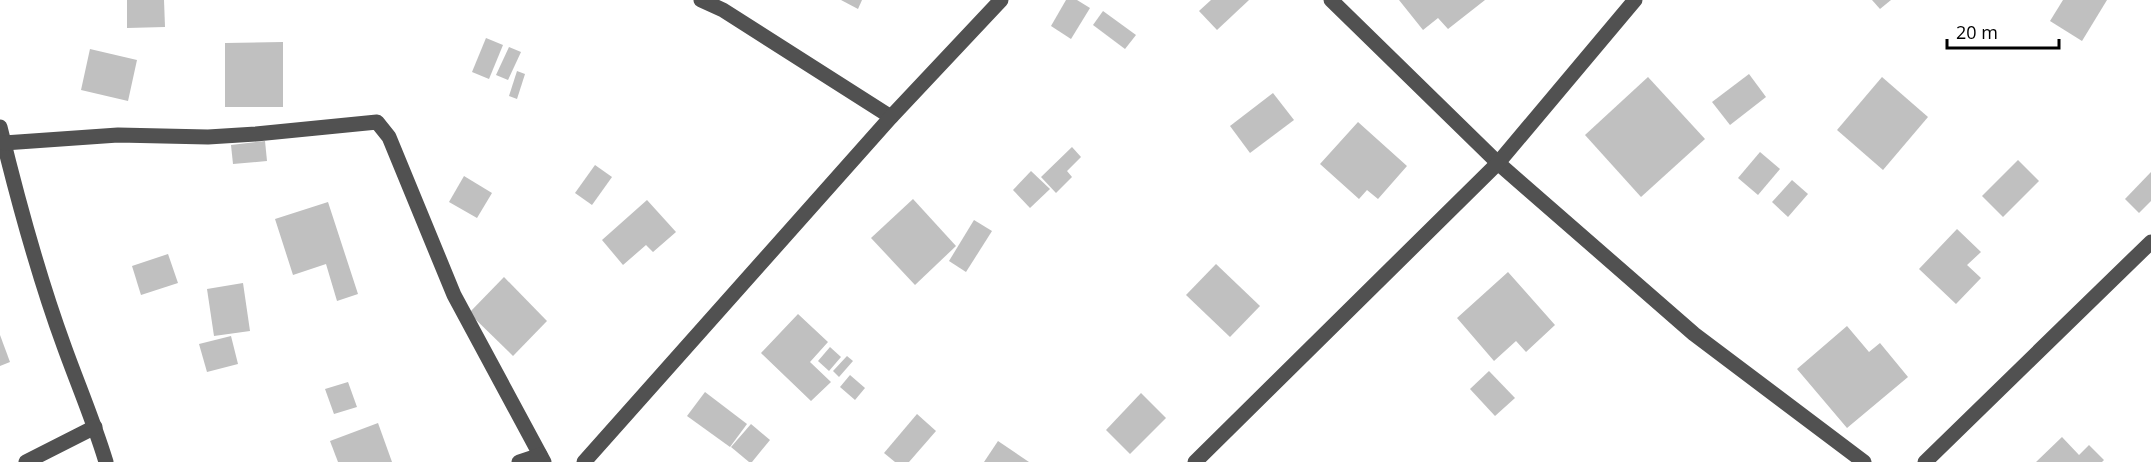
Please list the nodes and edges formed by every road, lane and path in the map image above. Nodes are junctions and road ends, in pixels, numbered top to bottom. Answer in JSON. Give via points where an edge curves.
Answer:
{"nodes":[{"id":1,"x":701,"y":0,"type":"edge"},
{"id":2,"x":1001,"y":0,"type":"edge"},
{"id":3,"x":1331,"y":0,"type":"edge"},
{"id":4,"x":1635,"y":0,"type":"edge"},
{"id":5,"x":891,"y":117,"type":"junction"},
{"id":6,"x":0,"y":127,"type":"edge"},
{"id":7,"x":4,"y":142,"type":"junction"},
{"id":8,"x":1498,"y":163,"type":"junction"},
{"id":9,"x":2151,"y":242,"type":"edge"},
{"id":10,"x":95,"y":427,"type":"junction"},
{"id":11,"x":542,"y":459,"type":"edge"},
{"id":12,"x":26,"y":462,"type":"edge"},
{"id":13,"x":106,"y":462,"type":"edge"},
{"id":14,"x":519,"y":462,"type":"edge"},
{"id":15,"x":584,"y":462,"type":"edge"},
{"id":16,"x":1195,"y":462,"type":"edge"},
{"id":17,"x":1864,"y":462,"type":"edge"},
{"id":18,"x":1925,"y":462,"type":"edge"}],
"edges":[{"from":1,"to":5,"type":"street","via":[[723,10]]},
{"from":2,"to":5,"type":"street"},
{"from":3,"to":8,"type":"street"},
{"from":4,"to":8,"type":"street"},
{"from":5,"to":15,"type":"street"},
{"from":6,"to":7,"type":"street"},
{"from":7,"to":10,"type":"street","via":[[64,345]]},
{"from":7,"to":11,"type":"street","via":[[118,135],[256,134],[377,122],[389,137],[454,295]]},
{"from":8,"to":16,"type":"street"},
{"from":8,"to":17,"type":"street","via":[[1694,334]]},
{"from":9,"to":18,"type":"street"},
{"from":10,"to":12,"type":"street"},
{"from":10,"to":13,"type":"street"},
{"from":11,"to":14,"type":"street"}]}
